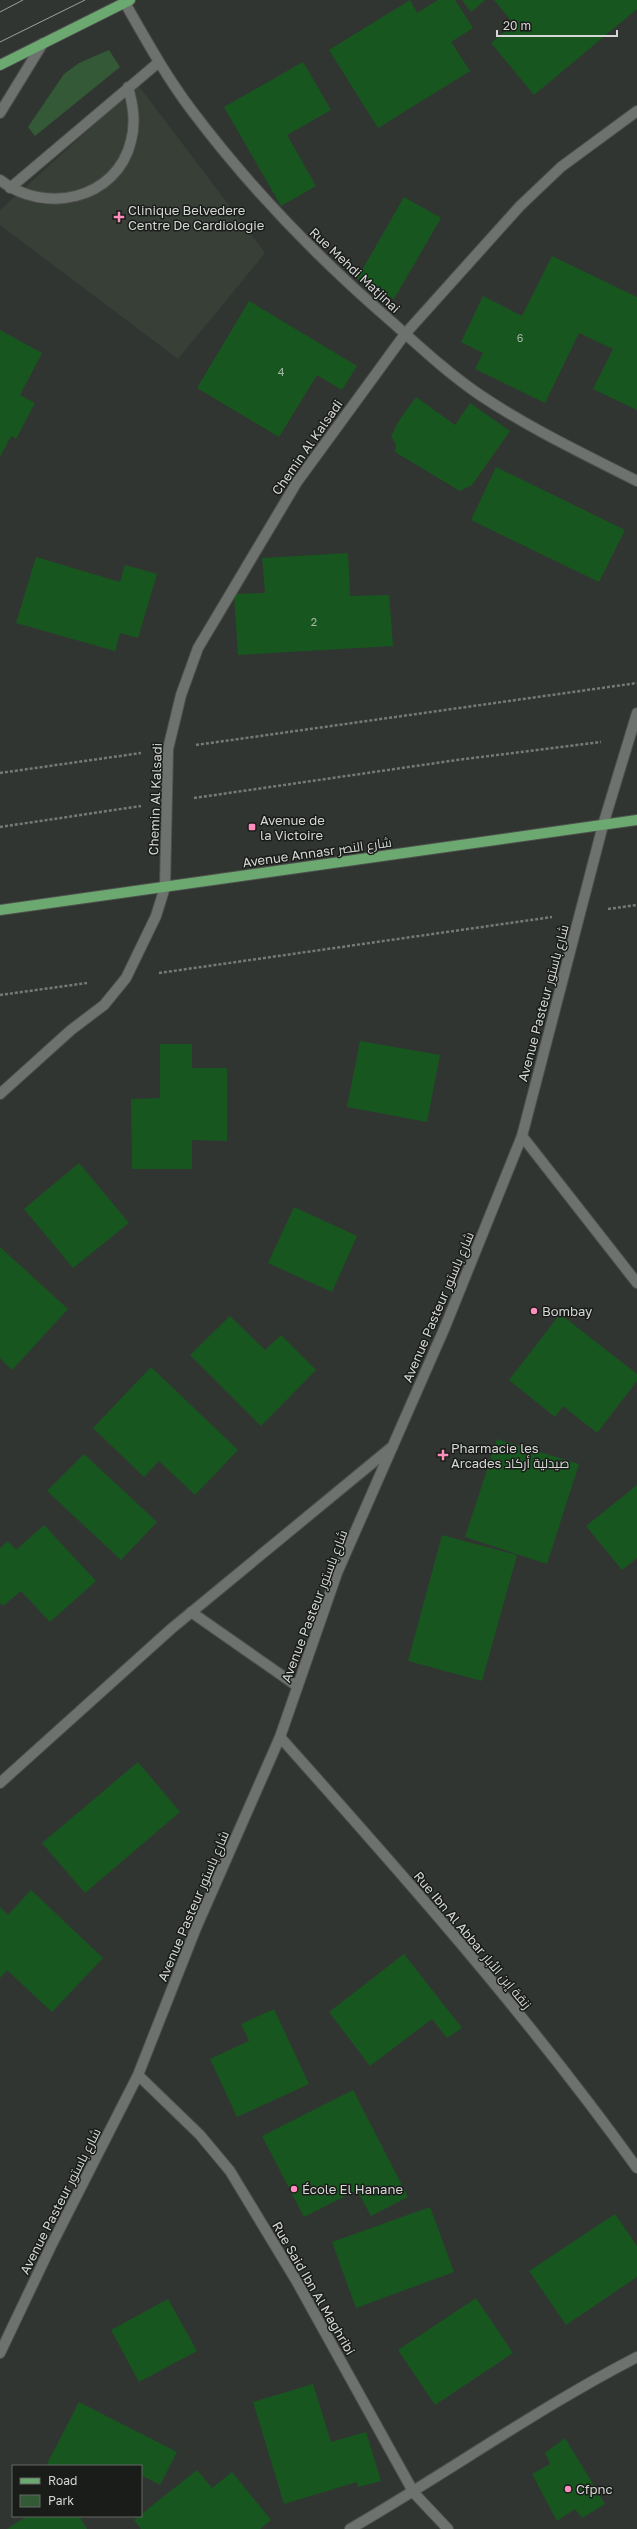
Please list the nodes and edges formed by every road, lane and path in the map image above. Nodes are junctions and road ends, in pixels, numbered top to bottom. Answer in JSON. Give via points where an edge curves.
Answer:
{"nodes":[{"id":1,"x":128,"y":2,"type":"edge"},
{"id":2,"x":43,"y":43,"type":"junction"},
{"id":3,"x":159,"y":62,"type":"junction"},
{"id":4,"x":0,"y":65,"type":"edge"},
{"id":5,"x":128,"y":87,"type":"junction"},
{"id":6,"x":637,"y":111,"type":"edge"},
{"id":7,"x":0,"y":113,"type":"edge"},
{"id":8,"x":0,"y":180,"type":"edge"},
{"id":9,"x":10,"y":188,"type":"junction"},
{"id":10,"x":405,"y":334,"type":"junction"},
{"id":11,"x":637,"y":481,"type":"edge"},
{"id":12,"x":637,"y":683,"type":"edge"},
{"id":13,"x":637,"y":713,"type":"edge"},
{"id":14,"x":628,"y":739,"type":"junction"},
{"id":15,"x":168,"y":749,"type":"junction"},
{"id":16,"x":0,"y":773,"type":"edge"},
{"id":17,"x":167,"y":802,"type":"junction"},
{"id":18,"x":637,"y":820,"type":"edge"},
{"id":19,"x":603,"y":825,"type":"junction"},
{"id":20,"x":0,"y":827,"type":"edge"},
{"id":21,"x":165,"y":887,"type":"junction"},
{"id":22,"x":637,"y":905,"type":"edge"},
{"id":23,"x":0,"y":910,"type":"edge"},
{"id":24,"x":580,"y":913,"type":"junction"},
{"id":25,"x":126,"y":978,"type":"junction"},
{"id":26,"x":0,"y":995,"type":"edge"},
{"id":27,"x":0,"y":1094,"type":"edge"},
{"id":28,"x":522,"y":1136,"type":"junction"},
{"id":29,"x":637,"y":1283,"type":"edge"},
{"id":30,"x":394,"y":1444,"type":"junction"},
{"id":31,"x":191,"y":1612,"type":"junction"},
{"id":32,"x":297,"y":1686,"type":"junction"},
{"id":33,"x":280,"y":1737,"type":"junction"},
{"id":34,"x":0,"y":1783,"type":"edge"},
{"id":35,"x":138,"y":2075,"type":"junction"},
{"id":36,"x":637,"y":2168,"type":"edge"},
{"id":37,"x":0,"y":2353,"type":"edge"},
{"id":38,"x":637,"y":2357,"type":"edge"},
{"id":39,"x":414,"y":2492,"type":"junction"},
{"id":40,"x":350,"y":2529,"type":"edge"},
{"id":41,"x":448,"y":2529,"type":"edge"}],
"edges":[{"from":1,"to":2,"type":"main road"},
{"from":1,"to":3,"type":"street","name":"Rue Mehdi Matjinai"},
{"from":2,"to":4,"type":"main road"},
{"from":2,"to":7,"type":"street"},
{"from":3,"to":5,"type":"street"},
{"from":3,"to":10,"type":"street","name":"Rue Mehdi Matjinai","via":[[193,112],[290,226],[353,289]]},
{"from":5,"to":9,"type":"street"},
{"from":5,"to":9,"type":"street","via":[[133,105],[134,124],[131,142],[124,159],[113,174],[98,187],[64,200],[27,196]]},
{"from":6,"to":10,"type":"street","name":"Chemin Al Kalsadi","via":[[561,167]]},
{"from":8,"to":9,"type":"street"},
{"from":10,"to":11,"type":"street","name":"Rue Mehdi Matjinai","via":[[480,395],[567,446]]},
{"from":10,"to":15,"type":"street","name":"Chemin Al Kalsadi","via":[[297,482],[198,648],[181,695]]},
{"from":12,"to":15,"type":"path"},
{"from":13,"to":14,"type":"street","name":"Avenue Pasteur شارع باستور"},
{"from":14,"to":17,"type":"path","via":[[457,760]]},
{"from":14,"to":19,"type":"street","name":"Avenue Pasteur شارع باستور"},
{"from":15,"to":16,"type":"path"},
{"from":15,"to":17,"type":"street","name":"Chemin Al Kalsadi"},
{"from":17,"to":20,"type":"path"},
{"from":17,"to":21,"type":"street","name":"Chemin Al Kalsadi"},
{"from":18,"to":19,"type":"main road","name":"Avenue Annasr شارع النصر"},
{"from":19,"to":21,"type":"main road","name":"Avenue Annasr شارع النصر"},
{"from":19,"to":24,"type":"street","name":"Avenue Pasteur شارع باستور"},
{"from":21,"to":23,"type":"main road","name":"Avenue Annasr شارع النصر"},
{"from":21,"to":25,"type":"street","name":"Chemin Al Kalsadi","via":[[156,916]]},
{"from":22,"to":24,"type":"path"},
{"from":24,"to":25,"type":"path"},
{"from":24,"to":28,"type":"street","name":"Avenue Pasteur شارع باستور"},
{"from":25,"to":26,"type":"path"},
{"from":25,"to":27,"type":"street","name":"Chemin Al Kalsadi","via":[[104,1005],[71,1030]]},
{"from":28,"to":29,"type":"street"},
{"from":28,"to":30,"type":"street","name":"Avenue Pasteur شارع باستور","via":[[445,1327]]},
{"from":30,"to":31,"type":"street"},
{"from":30,"to":32,"type":"street","name":"Avenue Pasteur شارع باستور","via":[[337,1573]]},
{"from":31,"to":32,"type":"street"},
{"from":31,"to":34,"type":"street"},
{"from":32,"to":33,"type":"street","name":"Avenue Pasteur شارع باستور"},
{"from":33,"to":35,"type":"street","name":"Avenue Pasteur شارع باستور","via":[[196,1928]]},
{"from":33,"to":36,"type":"street","name":"Rue Ibn Al Abbar زنقة إبن الأبار","via":[[420,1894],[583,2094]]},
{"from":35,"to":37,"type":"street","name":"Avenue Pasteur شارع باستور"},
{"from":35,"to":39,"type":"street","name":"Rue Said Ibn Al Maghribi","via":[[200,2134],[230,2171],[297,2282]]},
{"from":38,"to":39,"type":"street","via":[[579,2387]]},
{"from":39,"to":40,"type":"street"},
{"from":39,"to":41,"type":"street","name":"Rue Said Ibn Al Maghribi"}]}
